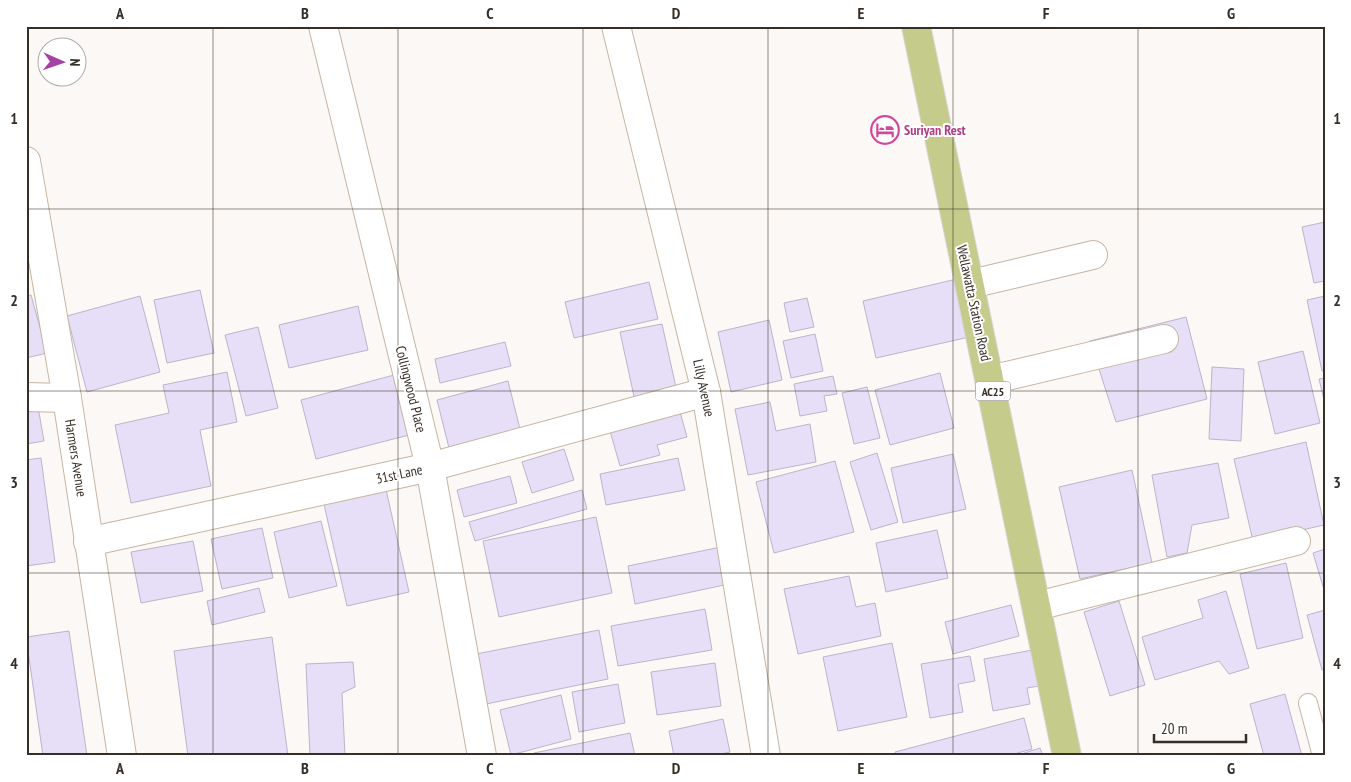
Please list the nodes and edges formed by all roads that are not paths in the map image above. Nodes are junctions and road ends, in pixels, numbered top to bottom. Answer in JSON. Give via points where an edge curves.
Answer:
{"nodes":[{"id":1,"x":323,"y":26,"type":"edge"},
{"id":2,"x":616,"y":26,"type":"edge"},
{"id":3,"x":916,"y":26,"type":"edge"},
{"id":4,"x":26,"y":161,"type":"edge"},
{"id":5,"x":1093,"y":255,"type":"dead end"},
{"id":6,"x":971,"y":284,"type":"junction"},
{"id":7,"x":1164,"y":339,"type":"dead end"},
{"id":8,"x":990,"y":380,"type":"junction"},
{"id":9,"x":706,"y":392,"type":"junction"},
{"id":10,"x":26,"y":397,"type":"edge"},
{"id":11,"x":67,"y":398,"type":"junction"},
{"id":12,"x":430,"y":468,"type":"junction"},
{"id":13,"x":1296,"y":541,"type":"dead end"},
{"id":14,"x":88,"y":542,"type":"junction"},
{"id":15,"x":1037,"y":606,"type":"junction"},
{"id":16,"x":1308,"y":703,"type":"dead end"},
{"id":17,"x":122,"y":756,"type":"edge"},
{"id":18,"x":482,"y":756,"type":"edge"},
{"id":19,"x":766,"y":756,"type":"edge"},
{"id":20,"x":1067,"y":756,"type":"edge"},
{"id":21,"x":1322,"y":756,"type":"edge"}],
"edges":[{"from":1,"to":12,"type":"street","name":"Collingwood Place"},
{"from":2,"to":9,"type":"street","name":"Lilly Avenue"},
{"from":3,"to":6,"type":"main road","name":"Wellawatta Station Road","number":"AC25"},
{"from":4,"to":11,"type":"street","name":"Harmers Avenue"},
{"from":5,"to":6,"type":"street"},
{"from":6,"to":8,"type":"main road","name":"Wellawatta Station Road","number":"AC25"},
{"from":7,"to":8,"type":"street"},
{"from":8,"to":15,"type":"main road","name":"Wellawatta Station Road","number":"AC25"},
{"from":9,"to":12,"type":"street","name":"31st Lane"},
{"from":9,"to":19,"type":"street","name":"Lilly Avenue"},
{"from":10,"to":11,"type":"street"},
{"from":11,"to":14,"type":"street","name":"Harmers Avenue"},
{"from":12,"to":14,"type":"street","name":"31st Lane"},
{"from":12,"to":18,"type":"street","name":"Collingwood Place"},
{"from":13,"to":15,"type":"street"},
{"from":14,"to":17,"type":"street","name":"Harmers Avenue"},
{"from":15,"to":20,"type":"main road","name":"Wellawatta Station Road","number":"AC25"},
{"from":16,"to":21,"type":"lane"}]}
